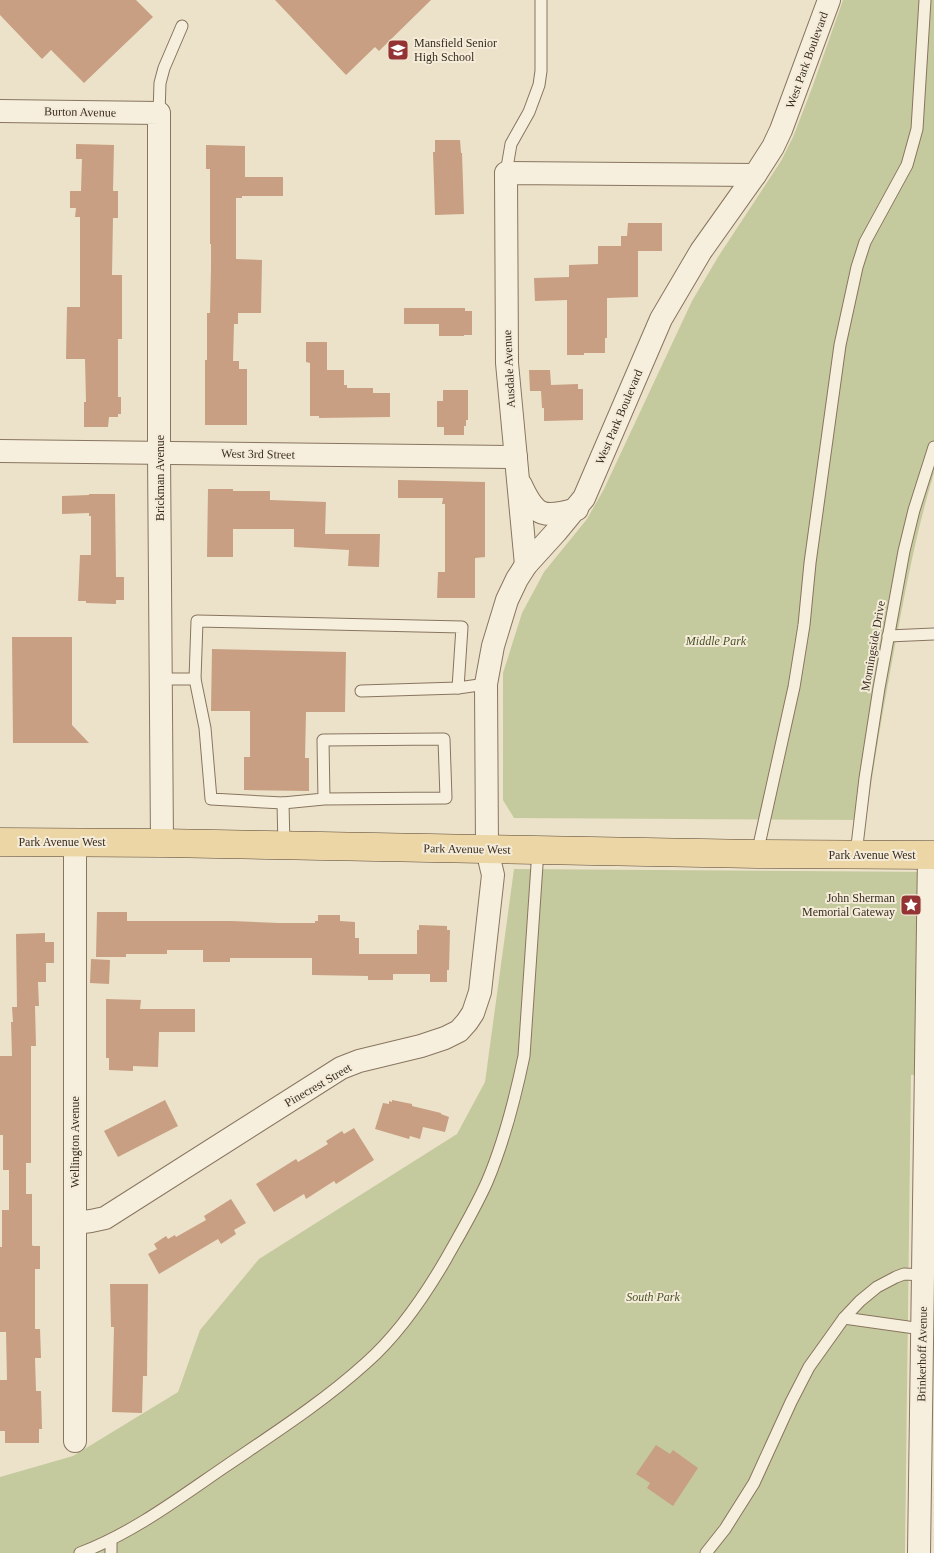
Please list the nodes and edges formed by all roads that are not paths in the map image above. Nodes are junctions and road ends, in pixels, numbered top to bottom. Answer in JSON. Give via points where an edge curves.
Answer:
{"nodes":[{"id":1,"x":541,"y":0,"type":"edge"},
{"id":2,"x":829,"y":0,"type":"edge"},
{"id":3,"x":925,"y":0,"type":"edge"},
{"id":4,"x":182,"y":26,"type":"dead end"},
{"id":5,"x":0,"y":110,"type":"edge"},
{"id":6,"x":159,"y":113,"type":"junction"},
{"id":7,"x":506,"y":173,"type":"junction"},
{"id":8,"x":755,"y":176,"type":"junction"},
{"id":9,"x":934,"y":447,"type":"edge"},
{"id":10,"x":0,"y":451,"type":"edge"},
{"id":11,"x":160,"y":453,"type":"junction"},
{"id":12,"x":517,"y":467,"type":"junction"},
{"id":13,"x":577,"y":509,"type":"junction"},
{"id":14,"x":526,"y":565,"type":"junction"},
{"id":15,"x":934,"y":634,"type":"edge"},
{"id":16,"x":888,"y":636,"type":"junction"},
{"id":17,"x":162,"y":679,"type":"junction"},
{"id":18,"x":195,"y":679,"type":"junction"},
{"id":19,"x":486,"y":684,"type":"junction"},
{"id":20,"x":458,"y":688,"type":"junction"},
{"id":21,"x":361,"y":691,"type":"dead end"},
{"id":22,"x":324,"y":799,"type":"junction"},
{"id":23,"x":283,"y":803,"type":"junction"},
{"id":24,"x":0,"y":842,"type":"edge"},
{"id":25,"x":75,"y":843,"type":"junction"},
{"id":26,"x":162,"y":843,"type":"junction"},
{"id":27,"x":284,"y":846,"type":"junction"},
{"id":28,"x":488,"y":850,"type":"junction"},
{"id":29,"x":538,"y":850,"type":"junction"},
{"id":30,"x":757,"y":854,"type":"junction"},
{"id":31,"x":856,"y":854,"type":"junction"},
{"id":32,"x":931,"y":855,"type":"edge"},
{"id":33,"x":75,"y":1223,"type":"junction"},
{"id":34,"x":923,"y":1275,"type":"junction"},
{"id":35,"x":928,"y":1306,"type":"edge"},
{"id":36,"x":844,"y":1318,"type":"junction"},
{"id":37,"x":922,"y":1329,"type":"junction"},
{"id":38,"x":75,"y":1441,"type":"dead end"},
{"id":39,"x":111,"y":1540,"type":"junction"},
{"id":40,"x":80,"y":1553,"type":"edge"},
{"id":41,"x":111,"y":1553,"type":"edge"},
{"id":42,"x":706,"y":1553,"type":"edge"},
{"id":43,"x":920,"y":1553,"type":"edge"}],
"edges":[{"from":1,"to":7,"type":"lane","via":[[539,85],[529,112],[511,144]]},
{"from":2,"to":8,"type":"street","name":"West Park Boulevard","via":[[781,130]]},
{"from":3,"to":30,"type":"lane","via":[[917,129],[907,165],[865,242],[857,266],[840,346],[796,678]]},
{"from":4,"to":6,"type":"lane","via":[[160,83]]},
{"from":5,"to":6,"type":"street","name":"Burton Avenue"},
{"from":6,"to":11,"type":"street","name":"Brickman Avenue"},
{"from":7,"to":8,"type":"street"},
{"from":7,"to":12,"type":"street","name":"Ausdale Avenue","via":[[507,363]]},
{"from":8,"to":13,"type":"street","name":"West Park Boulevard","via":[[697,258],[661,319],[590,487]]},
{"from":9,"to":16,"type":"lane","name":"Morningside Drive","via":[[914,510]]},
{"from":10,"to":11,"type":"street","name":"West 3rd Street"},
{"from":11,"to":12,"type":"street","name":"West 3rd Street"},
{"from":11,"to":17,"type":"street","name":"Brickman Avenue"},
{"from":12,"to":13,"type":"street","via":[[535,509],[556,514]]},
{"from":12,"to":14,"type":"street","name":"Ausdale Avenue"},
{"from":13,"to":14,"type":"street","name":"West Park Boulevard"},
{"from":14,"to":19,"type":"street","name":"West Park Boulevard","via":[[507,600]]},
{"from":15,"to":16,"type":"lane"},
{"from":16,"to":31,"type":"lane","name":"Morningside Drive"},
{"from":17,"to":18,"type":"lane"},
{"from":17,"to":26,"type":"street","name":"Brickman Avenue"},
{"from":18,"to":20,"type":"lane","via":[[197,621],[462,627]]},
{"from":18,"to":23,"type":"lane","via":[[205,728],[211,799]]},
{"from":19,"to":20,"type":"lane"},
{"from":19,"to":28,"type":"street","name":"West Park Boulevard"},
{"from":20,"to":21,"type":"lane"},
{"from":22,"to":22,"type":"lane","via":[[446,798],[444,739],[323,740]]},
{"from":22,"to":23,"type":"lane"},
{"from":23,"to":27,"type":"lane"},
{"from":24,"to":25,"type":"main road","name":"Park Avenue West"},
{"from":25,"to":26,"type":"main road","name":"Park Avenue West"},
{"from":25,"to":33,"type":"street","name":"Wellington Avenue"},
{"from":26,"to":27,"type":"main road","name":"Park Avenue West"},
{"from":27,"to":28,"type":"main road","name":"Park Avenue West"},
{"from":28,"to":29,"type":"main road","name":"Park Avenue West"},
{"from":28,"to":33,"type":"street","name":"Pinecrest Street","via":[[493,875],[480,992],[467,1022],[458,1031],[421,1046],[341,1068],[105,1218]]},
{"from":29,"to":30,"type":"main road","name":"Park Avenue West"},
{"from":29,"to":39,"type":"lane","via":[[526,1036],[518,1086],[487,1182],[432,1282],[392,1338],[337,1387],[297,1418]]},
{"from":30,"to":31,"type":"main road","name":"Park Avenue West"},
{"from":31,"to":32,"type":"main road","name":"Park Avenue West"},
{"from":32,"to":34,"type":"street","name":"Brinkerhoff Avenue"},
{"from":33,"to":38,"type":"street","name":"Wellington Avenue"},
{"from":34,"to":35,"type":"street","name":"Brinkerhoff Avenue"},
{"from":34,"to":36,"type":"lane","via":[[904,1274],[877,1287]]},
{"from":35,"to":37,"type":"street","name":"Brinkerhoff Avenue"},
{"from":36,"to":37,"type":"lane"},
{"from":36,"to":42,"type":"lane","via":[[809,1367],[754,1483]]},
{"from":37,"to":43,"type":"street","name":"Brinkerhoff Avenue"},
{"from":39,"to":40,"type":"lane"},
{"from":39,"to":41,"type":"lane"}]}
